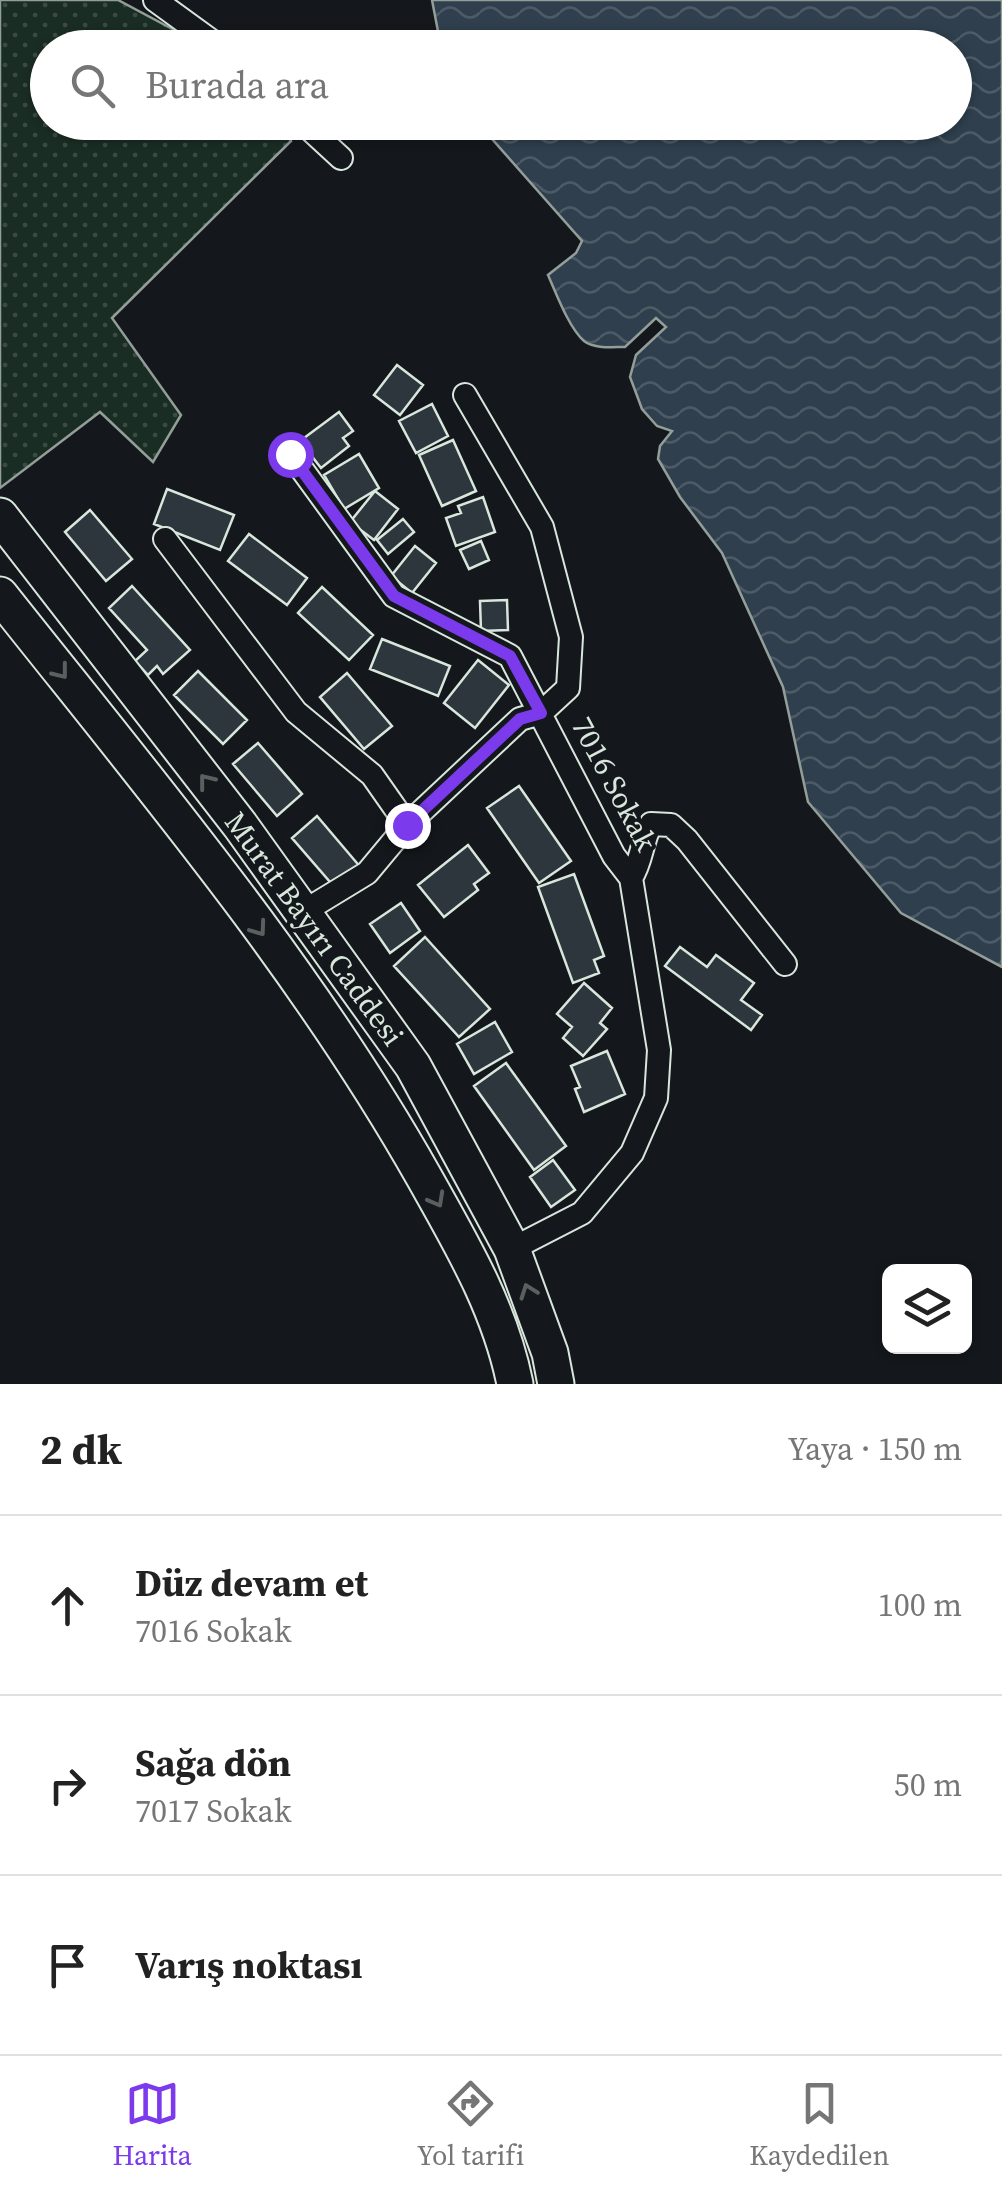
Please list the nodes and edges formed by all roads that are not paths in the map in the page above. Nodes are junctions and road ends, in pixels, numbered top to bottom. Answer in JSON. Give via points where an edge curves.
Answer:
{"nodes":[{"id":1,"x":155,"y":0,"type":"edge"},
{"id":2,"x":196,"y":30,"type":"edge"},
{"id":3,"x":322,"y":140,"type":"edge"},
{"id":4,"x":341,"y":158,"type":"dead end"},
{"id":5,"x":465,"y":395,"type":"dead end"},
{"id":6,"x":290,"y":454,"type":"dead end"},
{"id":7,"x":0,"y":516,"type":"edge"},
{"id":8,"x":166,"y":539,"type":"dead end"},
{"id":9,"x":0,"y":595,"type":"edge"},
{"id":10,"x":541,"y":713,"type":"junction"},
{"id":11,"x":407,"y":825,"type":"junction"},
{"id":12,"x":631,"y":878,"type":"junction"},
{"id":13,"x":303,"y":912,"type":"junction"},
{"id":14,"x":786,"y":964,"type":"dead end"},
{"id":15,"x":512,"y":1249,"type":"junction"},
{"id":16,"x":515,"y":1384,"type":"edge"},
{"id":17,"x":556,"y":1384,"type":"edge"}],
"edges":[{"from":1,"to":2,"type":"street"},
{"from":3,"to":4,"type":"street"},
{"from":5,"to":10,"type":"street","via":[[542,528],[571,637],[568,688]]},
{"from":6,"to":10,"type":"street","name":"7016 Sokak","via":[[394,596],[510,656]]},
{"from":13,"to":7,"type":"main road","name":"Murat Bayırı Caddesi","one_way":true},
{"from":8,"to":11,"type":"street","via":[[296,712],[372,775]]},
{"from":9,"to":16,"type":"main road","name":"Murat Bayırı Caddesi","one_way":true,"via":[[204,853],[376,1092],[481,1279]]},
{"from":10,"to":11,"type":"street","via":[[520,719]]},
{"from":10,"to":12,"type":"street","name":"7016 Sokak"},
{"from":11,"to":13,"type":"street","via":[[367,873]]},
{"from":12,"to":14,"type":"street","via":[[651,824],[671,825]]},
{"from":12,"to":15,"type":"street","name":"7016 Sokak","via":[[659,1050],[656,1098],[632,1153],[582,1213]]},
{"from":13,"to":15,"type":"main road","name":"Murat Bayırı Caddesi","via":[[413,1066]]},
{"from":17,"to":15,"type":"main road","name":"Murat Bayırı Caddesi","one_way":true}]}
